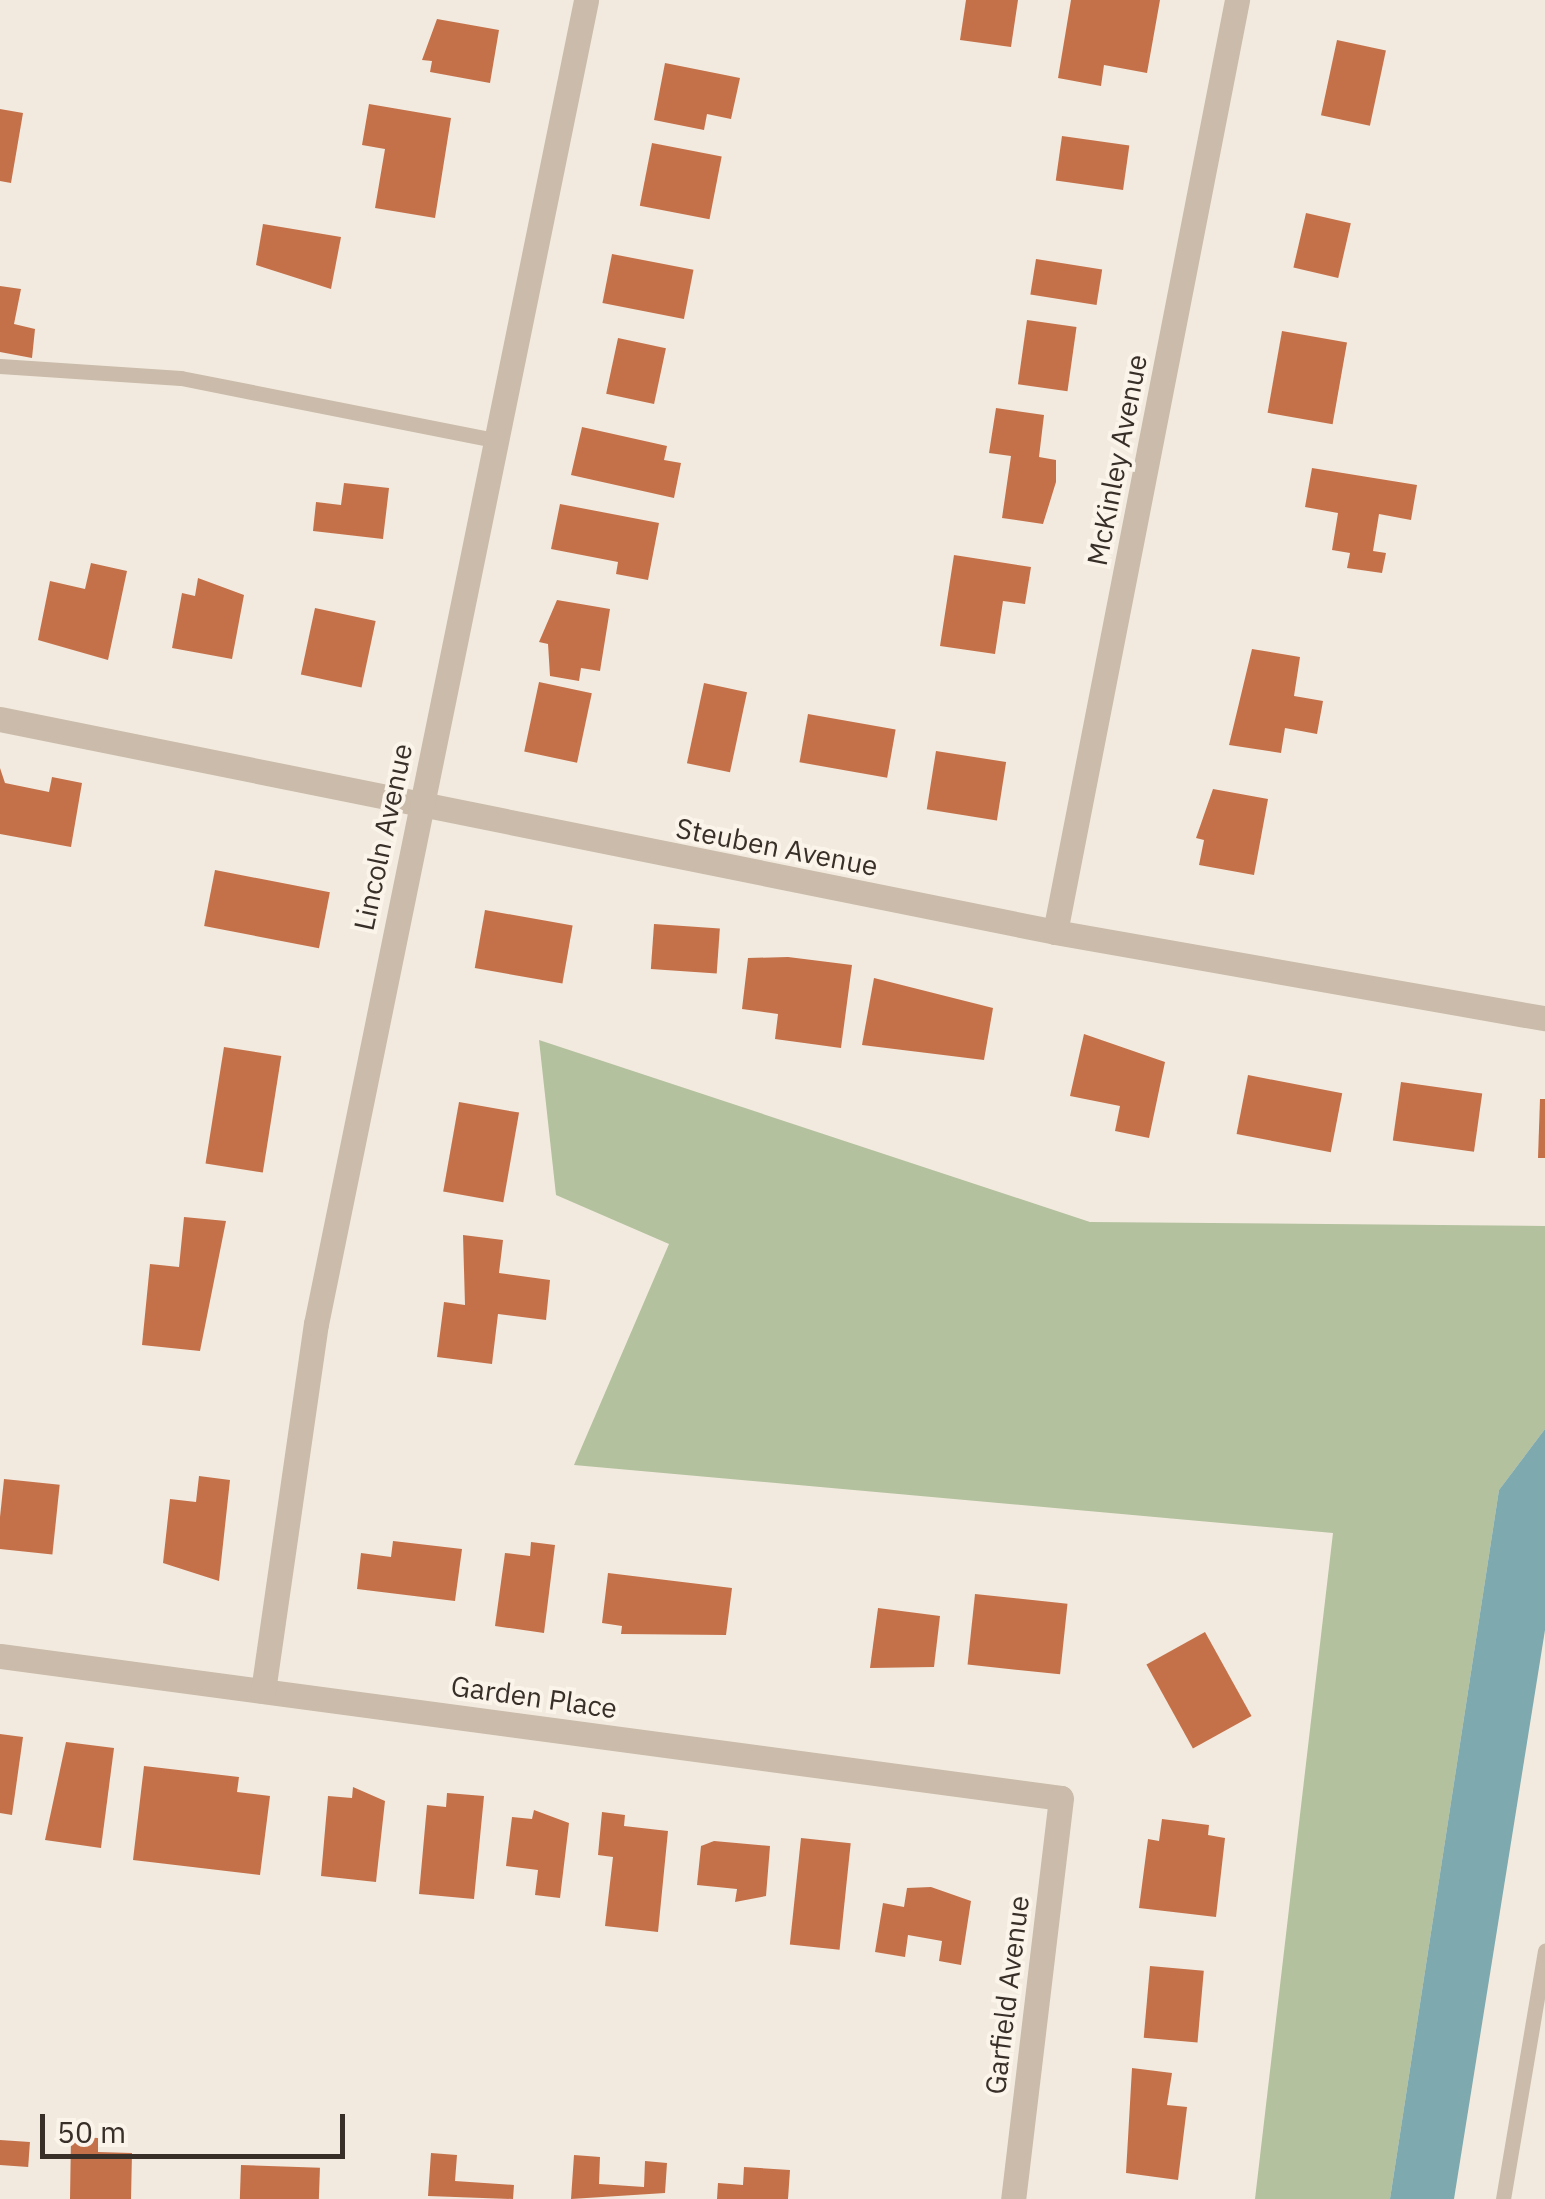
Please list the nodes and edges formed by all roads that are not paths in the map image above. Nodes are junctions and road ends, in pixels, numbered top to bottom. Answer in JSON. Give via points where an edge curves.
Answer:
{"nodes":[{"id":1,"x":586,"y":0,"type":"edge"},
{"id":2,"x":1237,"y":0,"type":"edge"},
{"id":3,"x":0,"y":366,"type":"edge"},
{"id":4,"x":495,"y":440,"type":"junction"},
{"id":5,"x":0,"y":719,"type":"edge"},
{"id":6,"x":420,"y":808,"type":"junction"},
{"id":7,"x":1055,"y":932,"type":"junction"},
{"id":8,"x":1545,"y":1018,"type":"edge"},
{"id":9,"x":0,"y":1656,"type":"edge"},
{"id":10,"x":263,"y":1691,"type":"junction"},
{"id":11,"x":1060,"y":1798,"type":"joint"},
{"id":12,"x":1545,"y":1951,"type":"edge"},
{"id":13,"x":1012,"y":2199,"type":"edge"},
{"id":14,"x":1504,"y":2199,"type":"edge"}],
"edges":[{"from":1,"to":4,"type":"street","name":"Lincoln Avenue"},
{"from":2,"to":7,"type":"street","name":"McKinley Avenue"},
{"from":3,"to":4,"type":"lane","via":[[182,378]]},
{"from":4,"to":6,"type":"street","name":"Lincoln Avenue"},
{"from":5,"to":6,"type":"street","name":"Steuben Avenue"},
{"from":6,"to":7,"type":"street","name":"Steuben Avenue"},
{"from":6,"to":10,"type":"street","name":"Lincoln Avenue","via":[[316,1324]]},
{"from":7,"to":8,"type":"street","name":"Steuben Avenue"},
{"from":9,"to":10,"type":"street","name":"Garden Place"},
{"from":10,"to":11,"type":"street","name":"Garden Place"},
{"from":11,"to":13,"type":"street","name":"Garfield Avenue"},
{"from":12,"to":14,"type":"lane"}]}
